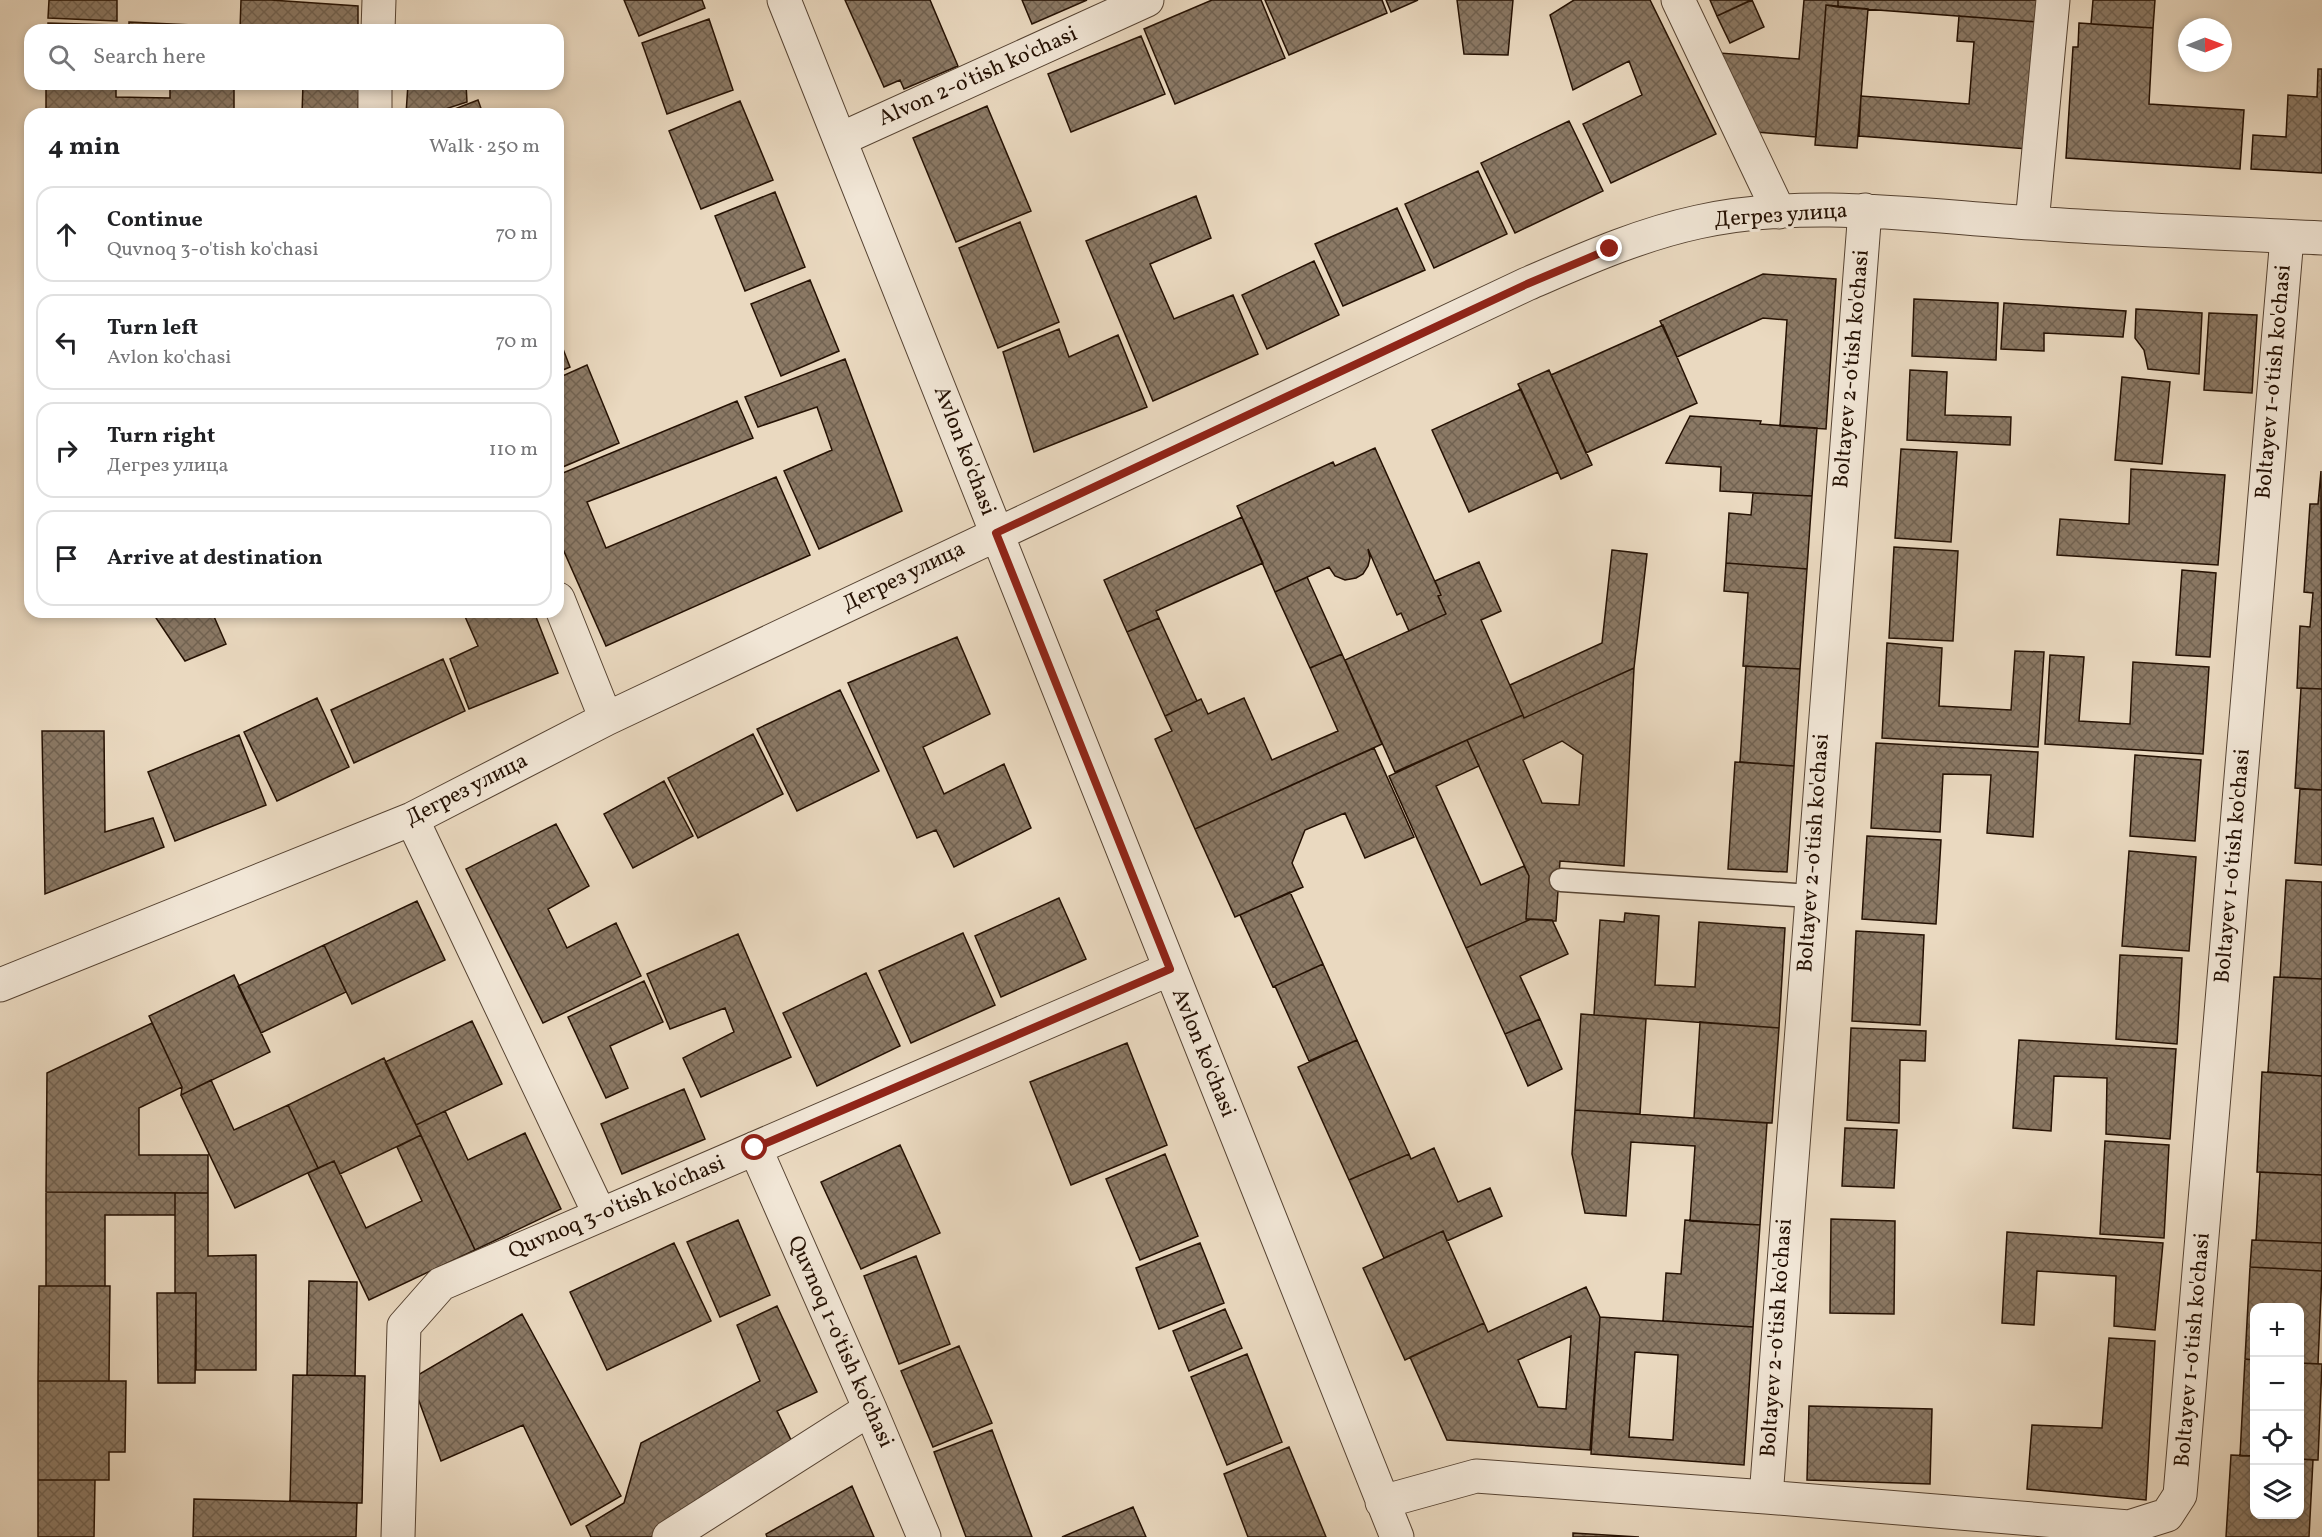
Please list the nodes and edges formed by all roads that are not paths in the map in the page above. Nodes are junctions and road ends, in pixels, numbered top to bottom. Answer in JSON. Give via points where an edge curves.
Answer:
{"nodes":[{"id":1,"x":379,"y":0,"type":"edge"},
{"id":2,"x":784,"y":0,"type":"edge"},
{"id":3,"x":1147,"y":0,"type":"edge"},
{"id":4,"x":1678,"y":0,"type":"edge"},
{"id":5,"x":2053,"y":0,"type":"edge"},
{"id":6,"x":378,"y":24,"type":"edge"},
{"id":7,"x":375,"y":90,"type":"edge"},
{"id":8,"x":375,"y":108,"type":"edge"},
{"id":9,"x":841,"y":139,"type":"junction"},
{"id":10,"x":1865,"y":210,"type":"junction"},
{"id":11,"x":1779,"y":212,"type":"junction"},
{"id":12,"x":2032,"y":223,"type":"junction"},
{"id":13,"x":2287,"y":237,"type":"junction"},
{"id":14,"x":2322,"y":238,"type":"edge"},
{"id":15,"x":996,"y":533,"type":"junction"},
{"id":16,"x":564,"y":614,"type":"edge"},
{"id":17,"x":606,"y":719,"type":"junction"},
{"id":18,"x":412,"y":819,"type":"junction"},
{"id":19,"x":1561,"y":880,"type":"dead end"},
{"id":20,"x":1811,"y":896,"type":"junction"},
{"id":21,"x":1170,"y":969,"type":"junction"},
{"id":22,"x":0,"y":986,"type":"edge"},
{"id":23,"x":755,"y":1148,"type":"junction"},
{"id":24,"x":600,"y":1215,"type":"junction"},
{"id":25,"x":870,"y":1409,"type":"junction"},
{"id":26,"x":1766,"y":1497,"type":"junction"},
{"id":27,"x":1382,"y":1502,"type":"junction"},
{"id":28,"x":398,"y":1537,"type":"edge"},
{"id":29,"x":669,"y":1537,"type":"edge"},
{"id":30,"x":924,"y":1537,"type":"edge"},
{"id":31,"x":1397,"y":1537,"type":"edge"}],
"edges":[{"from":1,"to":6,"type":"street"},
{"from":2,"to":9,"type":"street","name":"Avlon ko'chasi"},
{"from":3,"to":9,"type":"street","name":"Alvon 2-o'tish ko'chasi"},
{"from":4,"to":11,"type":"street"},
{"from":5,"to":12,"type":"street"},
{"from":7,"to":8,"type":"street"},
{"from":9,"to":15,"type":"street","name":"Avlon ko'chasi"},
{"from":10,"to":11,"type":"street","name":"Дегрез улица"},
{"from":10,"to":12,"type":"street","name":"Дегрез улица"},
{"from":10,"to":20,"type":"street","name":"Boltayev 2-o'tish ko'chasi"},
{"from":11,"to":15,"type":"street","name":"Дегрез улица","via":[[1699,222],[1600,253]]},
{"from":12,"to":13,"type":"street","name":"Дегрез улица"},
{"from":13,"to":14,"type":"street","name":"Дегрез улица"},
{"from":13,"to":26,"type":"street","name":"Boltayev 1-o'tish ko'chasi","via":[[2180,1495],[2167,1515],[2129,1527]]},
{"from":15,"to":17,"type":"street","name":"Дегрез улица"},
{"from":15,"to":21,"type":"street","name":"Avlon ko'chasi"},
{"from":16,"to":17,"type":"street"},
{"from":17,"to":18,"type":"street","name":"Дегрез улица"},
{"from":18,"to":22,"type":"street","name":"Дегрез улица"},
{"from":18,"to":24,"type":"street"},
{"from":19,"to":20,"type":"lane"},
{"from":20,"to":26,"type":"street","name":"Boltayev 2-o'tish ko'chasi"},
{"from":21,"to":23,"type":"street","name":"Quvnoq 3-o'tish ko'chasi"},
{"from":21,"to":27,"type":"street","name":"Avlon ko'chasi"},
{"from":23,"to":24,"type":"street","name":"Quvnoq 3-o'tish ko'chasi"},
{"from":23,"to":25,"type":"street","name":"Quvnoq 1-o'tish ko'chasi"},
{"from":24,"to":28,"type":"street","name":"Quvnoq 3-o'tish ko'chasi","via":[[441,1284],[404,1326]]},
{"from":25,"to":29,"type":"street"},
{"from":25,"to":30,"type":"street","name":"Quvnoq 1-o'tish ko'chasi"},
{"from":26,"to":27,"type":"street","via":[[1476,1476]]},
{"from":27,"to":31,"type":"street","name":"Avlon ko'chasi"}]}
